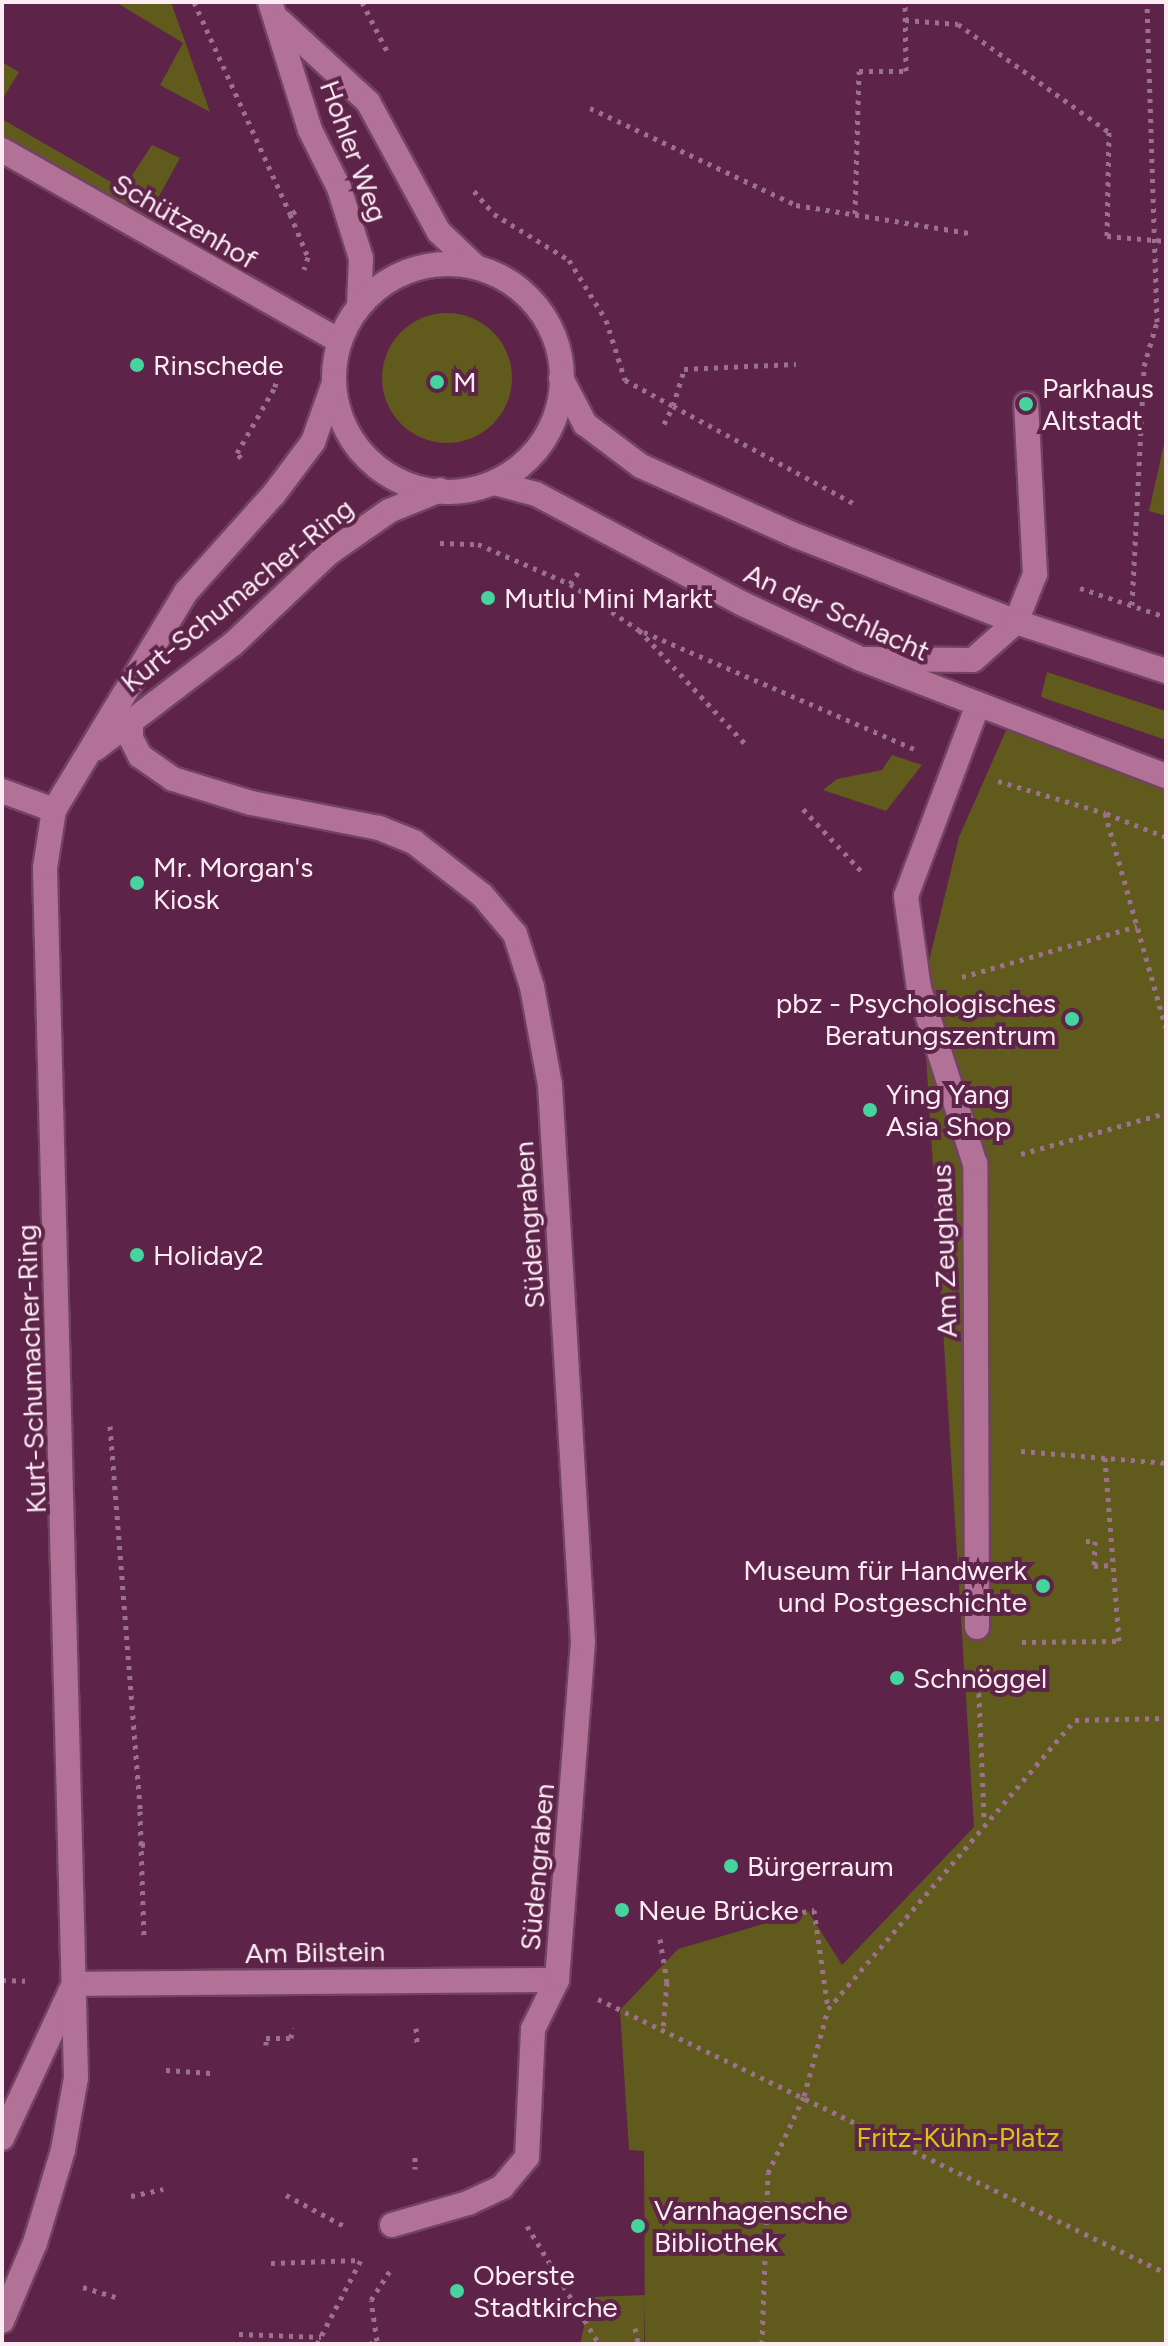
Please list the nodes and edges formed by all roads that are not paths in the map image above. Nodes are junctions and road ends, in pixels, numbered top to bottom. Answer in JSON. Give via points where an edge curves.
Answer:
{"nodes":[{"id":1,"x":275,"y":11,"type":"edge"},
{"id":2,"x":2,"y":150,"type":"edge"},
{"id":3,"x":475,"y":266,"type":"junction"},
{"id":4,"x":359,"y":305,"type":"junction"},
{"id":5,"x":340,"y":341,"type":"junction"},
{"id":6,"x":560,"y":377,"type":"junction"},
{"id":7,"x":334,"y":383,"type":"junction"},
{"id":8,"x":1026,"y":404,"type":"dead end"},
{"id":9,"x":494,"y":483,"type":"junction"},
{"id":10,"x":440,"y":490,"type":"junction"},
{"id":11,"x":1016,"y":622,"type":"junction"},
{"id":12,"x":861,"y":659,"type":"junction"},
{"id":13,"x":1166,"y":671,"type":"edge"},
{"id":14,"x":978,"y":704,"type":"junction"},
{"id":15,"x":131,"y":721,"type":"junction"},
{"id":16,"x":81,"y":760,"type":"junction"},
{"id":17,"x":1166,"y":776,"type":"edge"},
{"id":18,"x":2,"y":791,"type":"edge"},
{"id":19,"x":54,"y":810,"type":"junction"},
{"id":20,"x":977,"y":1634,"type":"road end"},
{"id":21,"x":557,"y":1980,"type":"junction"},
{"id":22,"x":74,"y":1984,"type":"junction"},
{"id":23,"x":2,"y":2138,"type":"edge"},
{"id":24,"x":392,"y":2225,"type":"road end"},
{"id":25,"x":2,"y":2321,"type":"edge"}],
"edges":[{"from":1,"to":3,"type":"street","name":"Hohler Weg","via":[[368,102],[439,232]]},
{"from":1,"to":4,"type":"street","name":"Hohler Weg","via":[[310,130],[339,188],[361,258]]},
{"from":2,"to":5,"type":"street","name":"Schützenhof"},
{"from":3,"to":4,"type":"street","via":[[442,263],[405,272]]},
{"from":3,"to":6,"type":"street","via":[[513,283],[531,300],[546,322]]},
{"from":4,"to":5,"type":"street"},
{"from":5,"to":7,"type":"street"},
{"from":6,"to":9,"type":"street","via":[[553,426],[540,448],[518,470]]},
{"from":6,"to":11,"type":"street","name":"An der Schlacht","via":[[585,424],[641,466],[797,536]]},
{"from":7,"to":10,"type":"street","via":[[347,432],[361,454],[403,482]]},
{"from":7,"to":16,"type":"street","name":"Kurt-Schumacher-Ring","via":[[313,442],[186,592]]},
{"from":8,"to":11,"type":"street","via":[[1035,574]]},
{"from":9,"to":10,"type":"street"},
{"from":9,"to":12,"type":"street","name":"An der Schlacht","via":[[536,494],[699,582]]},
{"from":10,"to":15,"type":"street","name":"Kurt-Schumacher-Ring","via":[[389,511],[329,553],[233,644]]},
{"from":11,"to":12,"type":"street","via":[[973,660]]},
{"from":11,"to":13,"type":"street","name":"An der Schlacht"},
{"from":12,"to":14,"type":"street","name":"An der Schlacht"},
{"from":14,"to":17,"type":"street","name":"An der Schlacht"},
{"from":14,"to":20,"type":"street","name":"Am Zeughaus","via":[[906,896],[919,989],[975,1164]]},
{"from":15,"to":16,"type":"street","name":"Kurt-Schumacher-Ring"},
{"from":15,"to":21,"type":"street","name":"Südengraben","via":[[131,738],[140,756],[173,779],[251,803],[379,828],[414,842],[482,895],[515,934],[532,987],[550,1085],[580,1566],[581,1691]]},
{"from":16,"to":19,"type":"street","name":"Kurt-Schumacher-Ring"},
{"from":18,"to":19,"type":"street"},
{"from":19,"to":22,"type":"street","name":"Kurt-Schumacher-Ring","via":[[45,868]]},
{"from":21,"to":22,"type":"street","name":"Am Bilstein"},
{"from":21,"to":24,"type":"street","via":[[533,2029],[527,2157],[502,2187],[468,2203]]},
{"from":22,"to":23,"type":"street","name":"Kurt-Schumacher-Ring"},
{"from":22,"to":25,"type":"street","name":"Kurt-Schumacher-Ring","via":[[76,2078],[63,2150],[35,2243]]}]}
